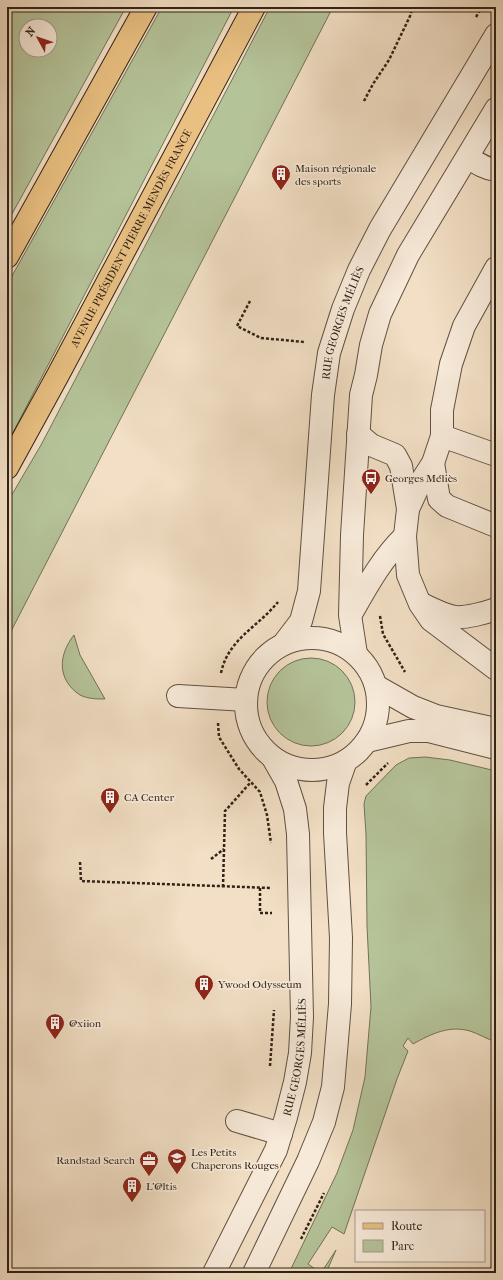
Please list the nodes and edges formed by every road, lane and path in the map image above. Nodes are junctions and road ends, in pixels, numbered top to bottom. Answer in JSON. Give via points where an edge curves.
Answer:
{"nodes":[{"id":1,"x":146,"y":7,"type":"edge"},
{"id":2,"x":254,"y":7,"type":"edge"},
{"id":3,"x":412,"y":7,"type":"edge"},
{"id":4,"x":496,"y":35,"type":"edge"},
{"id":5,"x":364,"y":101,"type":"dead end"},
{"id":6,"x":496,"y":109,"type":"edge"},
{"id":7,"x":468,"y":157,"type":"junction"},
{"id":8,"x":496,"y":170,"type":"edge"},
{"id":9,"x":7,"y":257,"type":"edge"},
{"id":10,"x":496,"y":268,"type":"edge"},
{"id":11,"x":250,"y":301,"type":"dead end"},
{"id":12,"x":307,"y":342,"type":"dead end"},
{"id":13,"x":358,"y":434,"type":"junction"},
{"id":14,"x":442,"y":436,"type":"junction"},
{"id":15,"x":496,"y":455,"type":"edge"},
{"id":16,"x":433,"y":463,"type":"junction"},
{"id":17,"x":7,"y":468,"type":"edge"},
{"id":18,"x":408,"y":509,"type":"junction"},
{"id":19,"x":496,"y":526,"type":"edge"},
{"id":20,"x":405,"y":536,"type":"junction"},
{"id":21,"x":420,"y":604,"type":"junction"},
{"id":22,"x":496,"y":609,"type":"edge"},
{"id":23,"x":350,"y":615,"type":"junction"},
{"id":24,"x":285,"y":642,"type":"junction"},
{"id":25,"x":356,"y":654,"type":"junction"},
{"id":26,"x":496,"y":669,"type":"edge"},
{"id":27,"x":376,"y":686,"type":"junction"},
{"id":28,"x":178,"y":696,"type":"dead end"},
{"id":29,"x":246,"y":700,"type":"junction"},
{"id":30,"x":496,"y":729,"type":"edge"},
{"id":31,"x":367,"y":741,"type":"junction"},
{"id":32,"x":496,"y":748,"type":"edge"},
{"id":33,"x":273,"y":758,"type":"junction"},
{"id":34,"x":345,"y":763,"type":"junction"},
{"id":35,"x":251,"y":782,"type":"dead end"},
{"id":36,"x":224,"y":849,"type":"junction"},
{"id":37,"x":210,"y":859,"type":"dead end"},
{"id":38,"x":80,"y":862,"type":"dead end"},
{"id":39,"x":223,"y":887,"type":"junction"},
{"id":40,"x":260,"y":888,"type":"junction"},
{"id":41,"x":272,"y":888,"type":"dead end"},
{"id":42,"x":272,"y":913,"type":"dead end"},
{"id":43,"x":237,"y":1121,"type":"dead end"},
{"id":44,"x":281,"y":1134,"type":"junction"},
{"id":45,"x":214,"y":1273,"type":"edge"},
{"id":46,"x":254,"y":1273,"type":"edge"}],
"edges":[{"from":1,"to":9,"type":"main road"},
{"from":2,"to":17,"type":"main road","name":"AVENUE PRÉSIDENT PIERRE MENDÈS FRANCE"},
{"from":3,"to":5,"type":"path","via":[[389,60]]},
{"from":4,"to":24,"type":"street","name":"RUE GEORGES MÉLIÈS","via":[[380,229],[343,309],[330,353],[323,396],[309,591],[301,621]]},
{"from":6,"to":7,"type":"street"},
{"from":7,"to":8,"type":"street"},
{"from":7,"to":13,"type":"street","via":[[408,255],[380,314],[360,395]]},
{"from":10,"to":14,"type":"street","via":[[464,326],[451,364],[442,410]]},
{"from":11,"to":12,"type":"path","via":[[237,326],[261,338]]},
{"from":13,"to":18,"type":"street","via":[[371,445],[395,455],[402,466]]},
{"from":13,"to":23,"type":"street"},
{"from":14,"to":15,"type":"street"},
{"from":14,"to":16,"type":"street"},
{"from":16,"to":18,"type":"street"},
{"from":16,"to":19,"type":"street","via":[[439,499],[447,506]]},
{"from":18,"to":20,"type":"street"},
{"from":20,"to":21,"type":"street","via":[[408,575]]},
{"from":20,"to":23,"type":"street","via":[[374,575]]},
{"from":21,"to":22,"type":"street","via":[[456,617]]},
{"from":21,"to":26,"type":"street","via":[[431,620]]},
{"from":23,"to":25,"type":"street"},
{"from":24,"to":25,"type":"street","via":[[310,637],[335,641]]},
{"from":24,"to":29,"type":"street","via":[[263,658],[248,683]]},
{"from":25,"to":27,"type":"street","via":[[369,669]]},
{"from":27,"to":30,"type":"street","via":[[413,707],[436,716]]},
{"from":27,"to":31,"type":"street","via":[[378,705],[375,724]]},
{"from":28,"to":29,"type":"street"},
{"from":29,"to":33,"type":"street","via":[[245,711],[254,738]]},
{"from":31,"to":32,"type":"street","via":[[409,731],[429,731]]},
{"from":31,"to":34,"type":"street"},
{"from":33,"to":34,"type":"street","via":[[294,768],[318,770]]},
{"from":33,"to":44,"type":"street","name":"RUE GEORGES MÉLIÈS","via":[[286,781],[295,808],[298,834],[302,1017],[295,1082]]},
{"from":34,"to":46,"type":"street","via":[[338,784],[335,808],[341,938],[340,1004],[333,1087],[324,1122],[308,1161]]},
{"from":35,"to":36,"type":"path","via":[[225,811]]},
{"from":36,"to":37,"type":"path"},
{"from":36,"to":39,"type":"path"},
{"from":38,"to":39,"type":"path","via":[[81,881]]},
{"from":39,"to":40,"type":"path"},
{"from":40,"to":41,"type":"path"},
{"from":40,"to":42,"type":"path","via":[[260,913]]},
{"from":43,"to":44,"type":"street"},
{"from":44,"to":45,"type":"street","name":"RUE GEORGES MÉLIÈS","via":[[276,1150]]}]}
